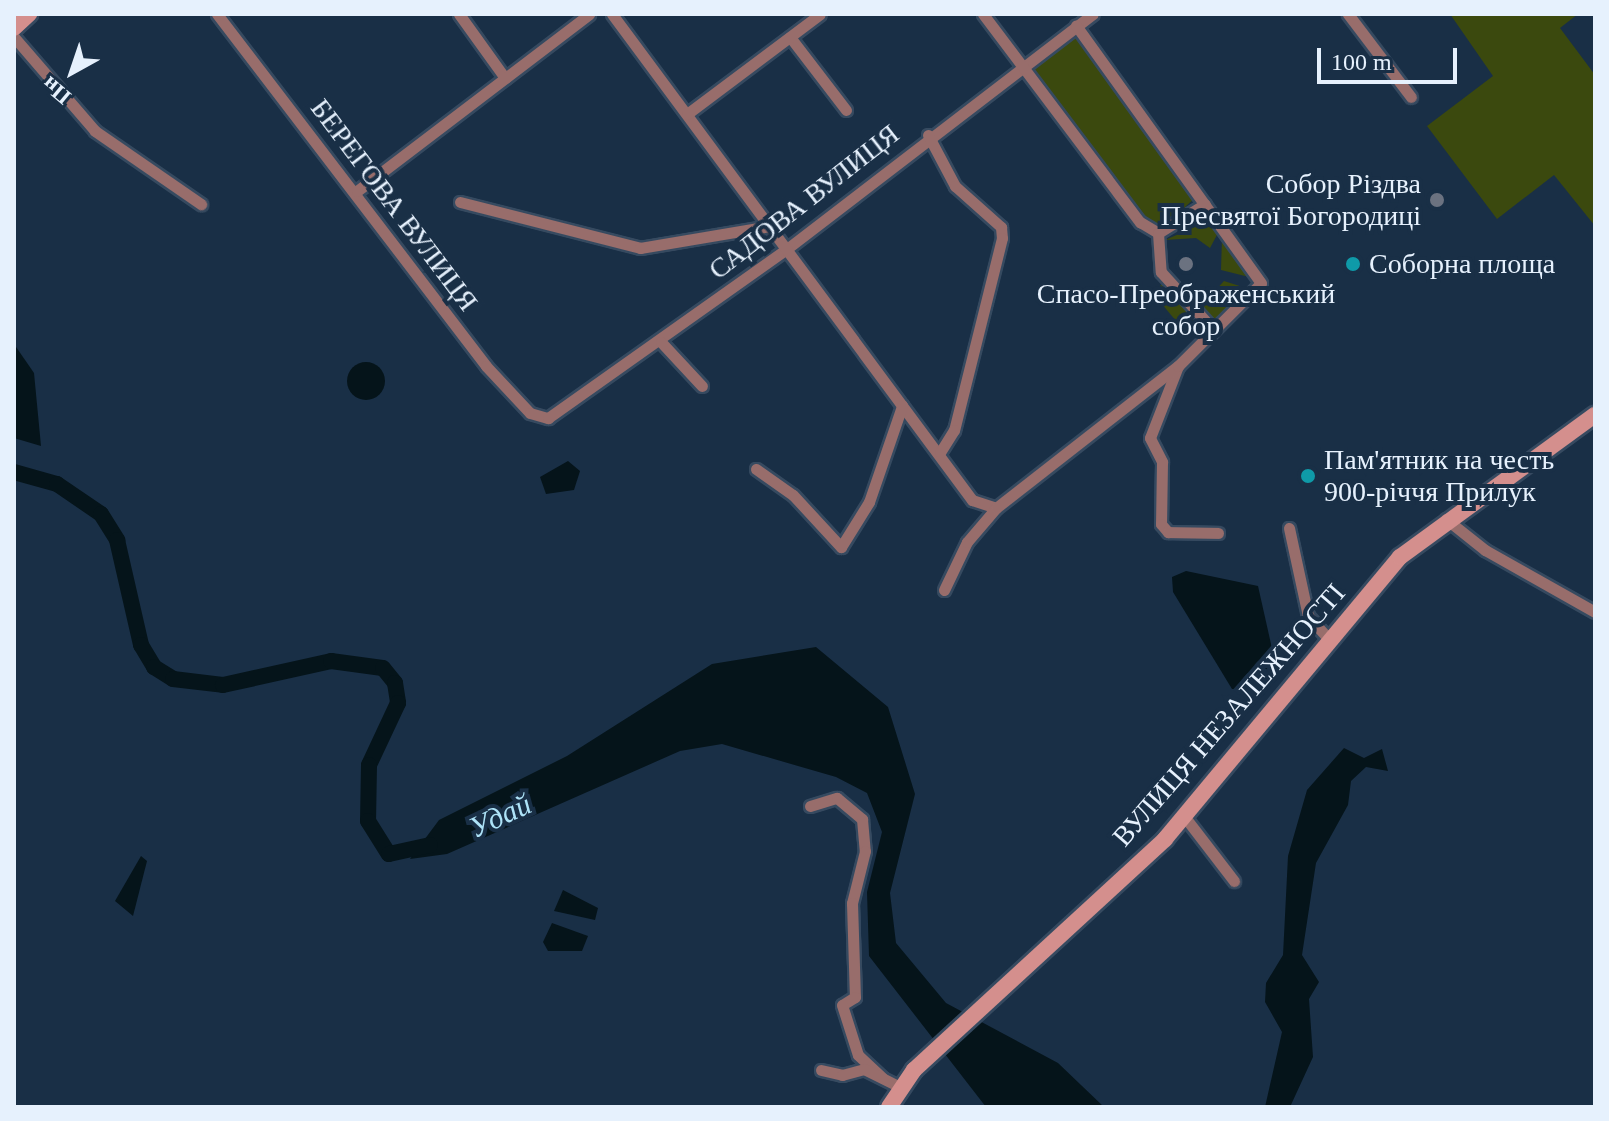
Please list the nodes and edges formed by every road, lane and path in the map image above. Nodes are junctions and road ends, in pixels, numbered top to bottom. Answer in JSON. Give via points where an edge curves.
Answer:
{"nodes":[{"id":1,"x":29,"y":14,"type":"edge"},
{"id":2,"x":217,"y":14,"type":"edge"},
{"id":3,"x":459,"y":14,"type":"edge"},
{"id":4,"x":589,"y":14,"type":"edge"},
{"id":5,"x":612,"y":14,"type":"edge"},
{"id":6,"x":820,"y":14,"type":"edge"},
{"id":7,"x":983,"y":14,"type":"edge"},
{"id":8,"x":1093,"y":14,"type":"edge"},
{"id":9,"x":1348,"y":14,"type":"edge"},
{"id":10,"x":1076,"y":26,"type":"junction"},
{"id":11,"x":14,"y":28,"type":"edge"},
{"id":12,"x":14,"y":37,"type":"edge"},
{"id":13,"x":790,"y":37,"type":"junction"},
{"id":14,"x":1022,"y":65,"type":"junction"},
{"id":15,"x":505,"y":78,"type":"junction"},
{"id":16,"x":1411,"y":97,"type":"dead end"},
{"id":17,"x":846,"y":110,"type":"dead end"},
{"id":18,"x":687,"y":114,"type":"junction"},
{"id":19,"x":928,"y":135,"type":"junction"},
{"id":20,"x":357,"y":191,"type":"junction"},
{"id":21,"x":460,"y":202,"type":"dead end"},
{"id":22,"x":201,"y":204,"type":"dead end"},
{"id":23,"x":1205,"y":204,"type":"junction"},
{"id":24,"x":770,"y":226,"type":"junction"},
{"id":25,"x":1158,"y":233,"type":"junction"},
{"id":26,"x":788,"y":248,"type":"junction"},
{"id":27,"x":1212,"y":328,"type":"junction"},
{"id":28,"x":661,"y":342,"type":"junction"},
{"id":29,"x":1178,"y":366,"type":"junction"},
{"id":30,"x":702,"y":386,"type":"dead end"},
{"id":31,"x":902,"y":406,"type":"junction"},
{"id":32,"x":1595,"y":415,"type":"edge"},
{"id":33,"x":540,"y":418,"type":"joint"},
{"id":34,"x":940,"y":452,"type":"junction"},
{"id":35,"x":756,"y":469,"type":"dead end"},
{"id":36,"x":996,"y":508,"type":"junction"},
{"id":37,"x":1446,"y":519,"type":"junction"},
{"id":38,"x":1289,"y":528,"type":"dead end"},
{"id":39,"x":1218,"y":533,"type":"dead end"},
{"id":40,"x":944,"y":590,"type":"dead end"},
{"id":41,"x":1595,"y":612,"type":"edge"},
{"id":42,"x":1328,"y":638,"type":"junction"},
{"id":43,"x":810,"y":806,"type":"dead end"},
{"id":44,"x":1184,"y":816,"type":"junction"},
{"id":45,"x":1234,"y":881,"type":"dead end"},
{"id":46,"x":821,"y":1070,"type":"dead end"},
{"id":47,"x":882,"y":1077,"type":"junction"},
{"id":48,"x":900,"y":1087,"type":"junction"},
{"id":49,"x":889,"y":1107,"type":"edge"}],
"edges":[{"from":1,"to":11,"type":"main road"},
{"from":2,"to":20,"type":"street","name":"БЕРЕГОВА ВУЛИЦЯ"},
{"from":3,"to":15,"type":"street"},
{"from":4,"to":15,"type":"street"},
{"from":5,"to":18,"type":"street"},
{"from":6,"to":13,"type":"street"},
{"from":7,"to":14,"type":"street"},
{"from":8,"to":10,"type":"street","name":"САДОВА ВУЛИЦЯ"},
{"from":9,"to":16,"type":"street"},
{"from":10,"to":14,"type":"street","name":"САДОВА ВУЛИЦЯ"},
{"from":10,"to":23,"type":"street"},
{"from":12,"to":22,"type":"street","via":[[95,131]]},
{"from":13,"to":17,"type":"street"},
{"from":13,"to":18,"type":"street"},
{"from":14,"to":19,"type":"street","name":"САДОВА ВУЛИЦЯ"},
{"from":14,"to":25,"type":"street","via":[[1131,214]]},
{"from":15,"to":20,"type":"street"},
{"from":18,"to":24,"type":"street"},
{"from":19,"to":26,"type":"street","name":"САДОВА ВУЛИЦЯ"},
{"from":19,"to":34,"type":"street","via":[[955,186],[1001,227],[1002,238],[954,430]]},
{"from":20,"to":33,"type":"street","name":"БЕРЕГОВА ВУЛИЦЯ","via":[[486,366]]},
{"from":21,"to":24,"type":"street","via":[[640,248]]},
{"from":23,"to":25,"type":"street"},
{"from":23,"to":27,"type":"street","via":[[1261,283]]},
{"from":24,"to":26,"type":"street"},
{"from":25,"to":27,"type":"street","via":[[1161,272]]},
{"from":26,"to":28,"type":"street","name":"САДОВА ВУЛИЦЯ"},
{"from":26,"to":31,"type":"street"},
{"from":27,"to":29,"type":"street"},
{"from":28,"to":30,"type":"street"},
{"from":28,"to":33,"type":"street","name":"САДОВА ВУЛИЦЯ"},
{"from":29,"to":36,"type":"street"},
{"from":29,"to":39,"type":"street","via":[[1171,401],[1150,438],[1162,462],[1161,524],[1168,532]]},
{"from":31,"to":34,"type":"street"},
{"from":31,"to":35,"type":"street","via":[[869,502],[841,547],[793,495]]},
{"from":32,"to":37,"type":"main road","name":"ВУЛИЦЯ НЕЗАЛЕЖНОСТІ"},
{"from":34,"to":36,"type":"street","via":[[972,500]]},
{"from":36,"to":40,"type":"street","via":[[967,542]]},
{"from":37,"to":41,"type":"street","via":[[1485,550]]},
{"from":37,"to":42,"type":"main road","name":"ВУЛИЦЯ НЕЗАЛЕЖНОСТІ","via":[[1400,557]]},
{"from":38,"to":42,"type":"street","via":[[1308,616]]},
{"from":42,"to":44,"type":"main road","name":"ВУЛИЦЯ НЕЗАЛЕЖНОСТІ"},
{"from":43,"to":47,"type":"street","via":[[837,798],[862,819],[865,851],[852,903],[855,997],[842,1005],[858,1055]]},
{"from":44,"to":45,"type":"street"},
{"from":44,"to":48,"type":"main road","name":"ВУЛИЦЯ НЕЗАЛЕЖНОСТІ"},
{"from":46,"to":47,"type":"street","via":[[842,1075],[864,1069]]},
{"from":47,"to":48,"type":"street"},
{"from":48,"to":49,"type":"main road","name":"ВУЛИЦЯ НЕЗАЛЕЖНОСТІ"}]}
